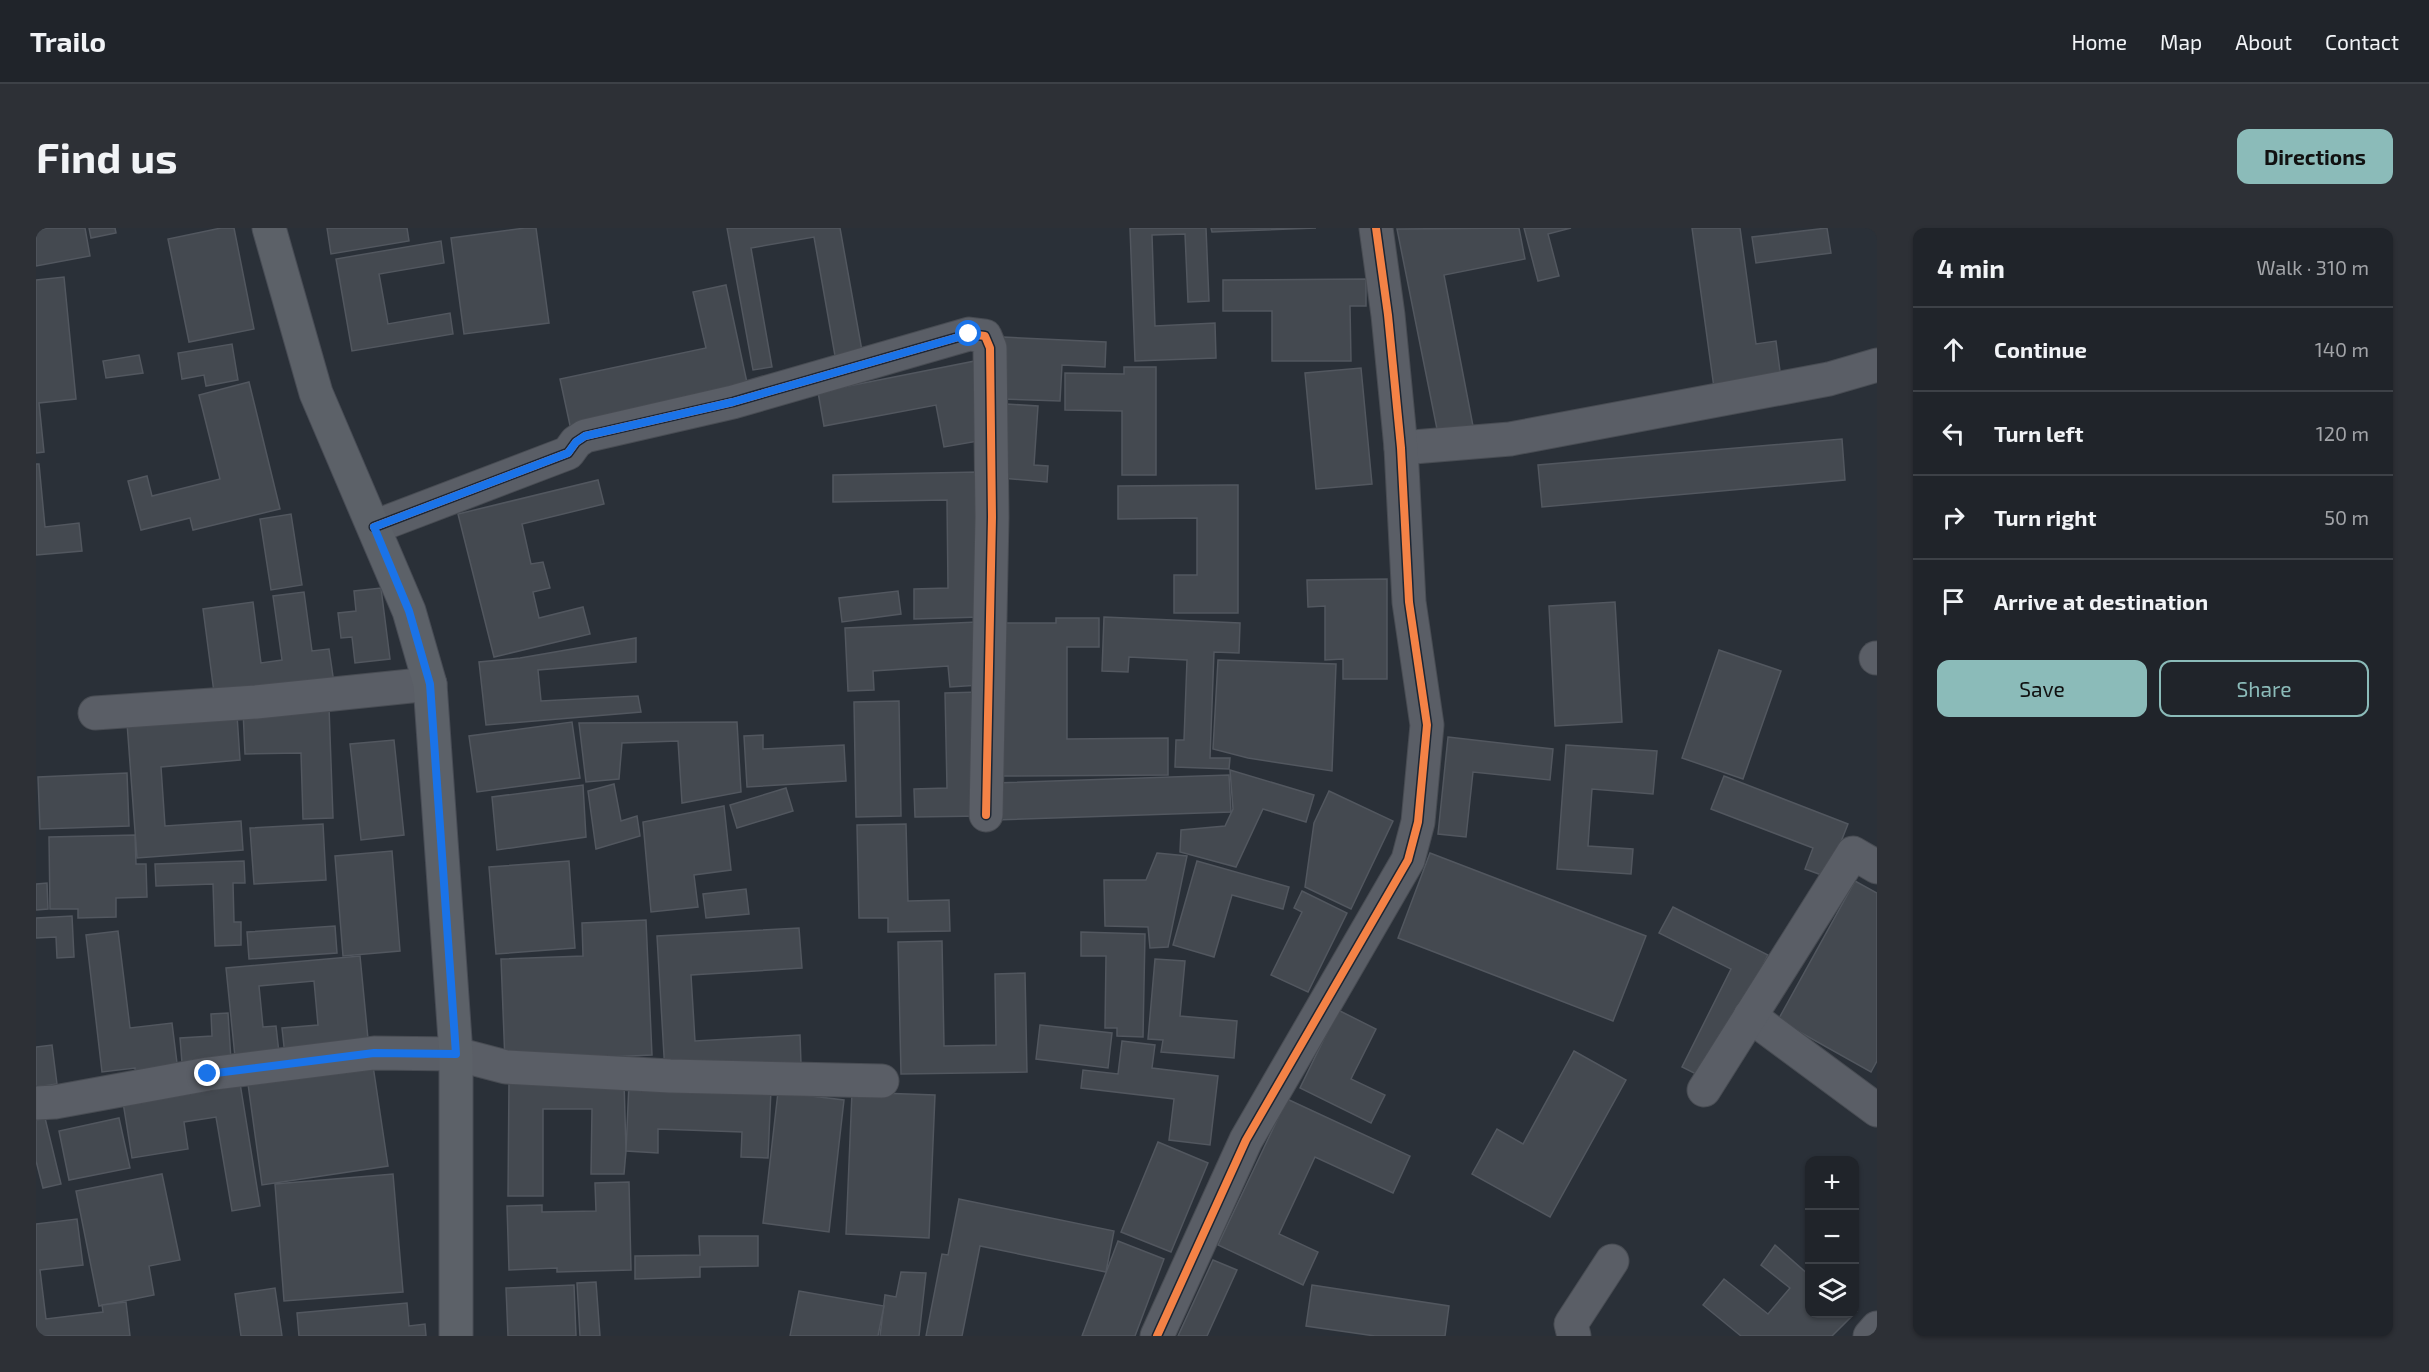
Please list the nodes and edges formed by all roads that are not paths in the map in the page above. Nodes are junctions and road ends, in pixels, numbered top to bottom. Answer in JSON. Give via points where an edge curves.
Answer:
{"nodes":[{"id":1,"x":269,"y":228,"type":"edge"},
{"id":2,"x":1380,"y":230,"type":"edge"},
{"id":3,"x":1877,"y":365,"type":"edge"},
{"id":4,"x":1401,"y":448,"type":"junction"},
{"id":5,"x":374,"y":527,"type":"junction"},
{"id":6,"x":430,"y":684,"type":"junction"},
{"id":7,"x":95,"y":714,"type":"dead end"},
{"id":8,"x":986,"y":815,"type":"dead end"},
{"id":9,"x":1877,"y":867,"type":"edge"},
{"id":10,"x":1750,"y":1016,"type":"junction"},
{"id":11,"x":456,"y":1054,"type":"junction"},
{"id":12,"x":882,"y":1081,"type":"dead end"},
{"id":13,"x":1704,"y":1090,"type":"dead end"},
{"id":14,"x":36,"y":1103,"type":"edge"},
{"id":15,"x":1877,"y":1110,"type":"edge"},
{"id":16,"x":1612,"y":1261,"type":"dead end"},
{"id":17,"x":1877,"y":1328,"type":"edge"},
{"id":18,"x":456,"y":1336,"type":"edge"},
{"id":19,"x":1157,"y":1336,"type":"edge"},
{"id":20,"x":1574,"y":1336,"type":"edge"},
{"id":21,"x":1870,"y":1336,"type":"edge"}],
"edges":[{"from":1,"to":5,"type":"main road","via":[[316,393]]},
{"from":2,"to":4,"type":"street"},
{"from":3,"to":4,"type":"street","via":[[1828,379],[1510,439]]},
{"from":4,"to":19,"type":"street","via":[[1409,602],[1427,725],[1416,832],[1408,860],[1246,1140]]},
{"from":5,"to":6,"type":"main road","via":[[409,611]]},
{"from":5,"to":8,"type":"street","via":[[568,453],[585,436],[733,402],[969,334],[985,336],[990,348],[992,517]]},
{"from":6,"to":7,"type":"street"},
{"from":6,"to":11,"type":"main road"},
{"from":9,"to":10,"type":"street","via":[[1853,854]]},
{"from":10,"to":13,"type":"street"},
{"from":10,"to":15,"type":"street"},
{"from":11,"to":12,"type":"street","via":[[506,1066],[670,1076]]},
{"from":11,"to":14,"type":"street","via":[[374,1053],[208,1074]]},
{"from":11,"to":18,"type":"main road"},
{"from":16,"to":20,"type":"street","via":[[1571,1324]]},
{"from":17,"to":21,"type":"street"}]}
